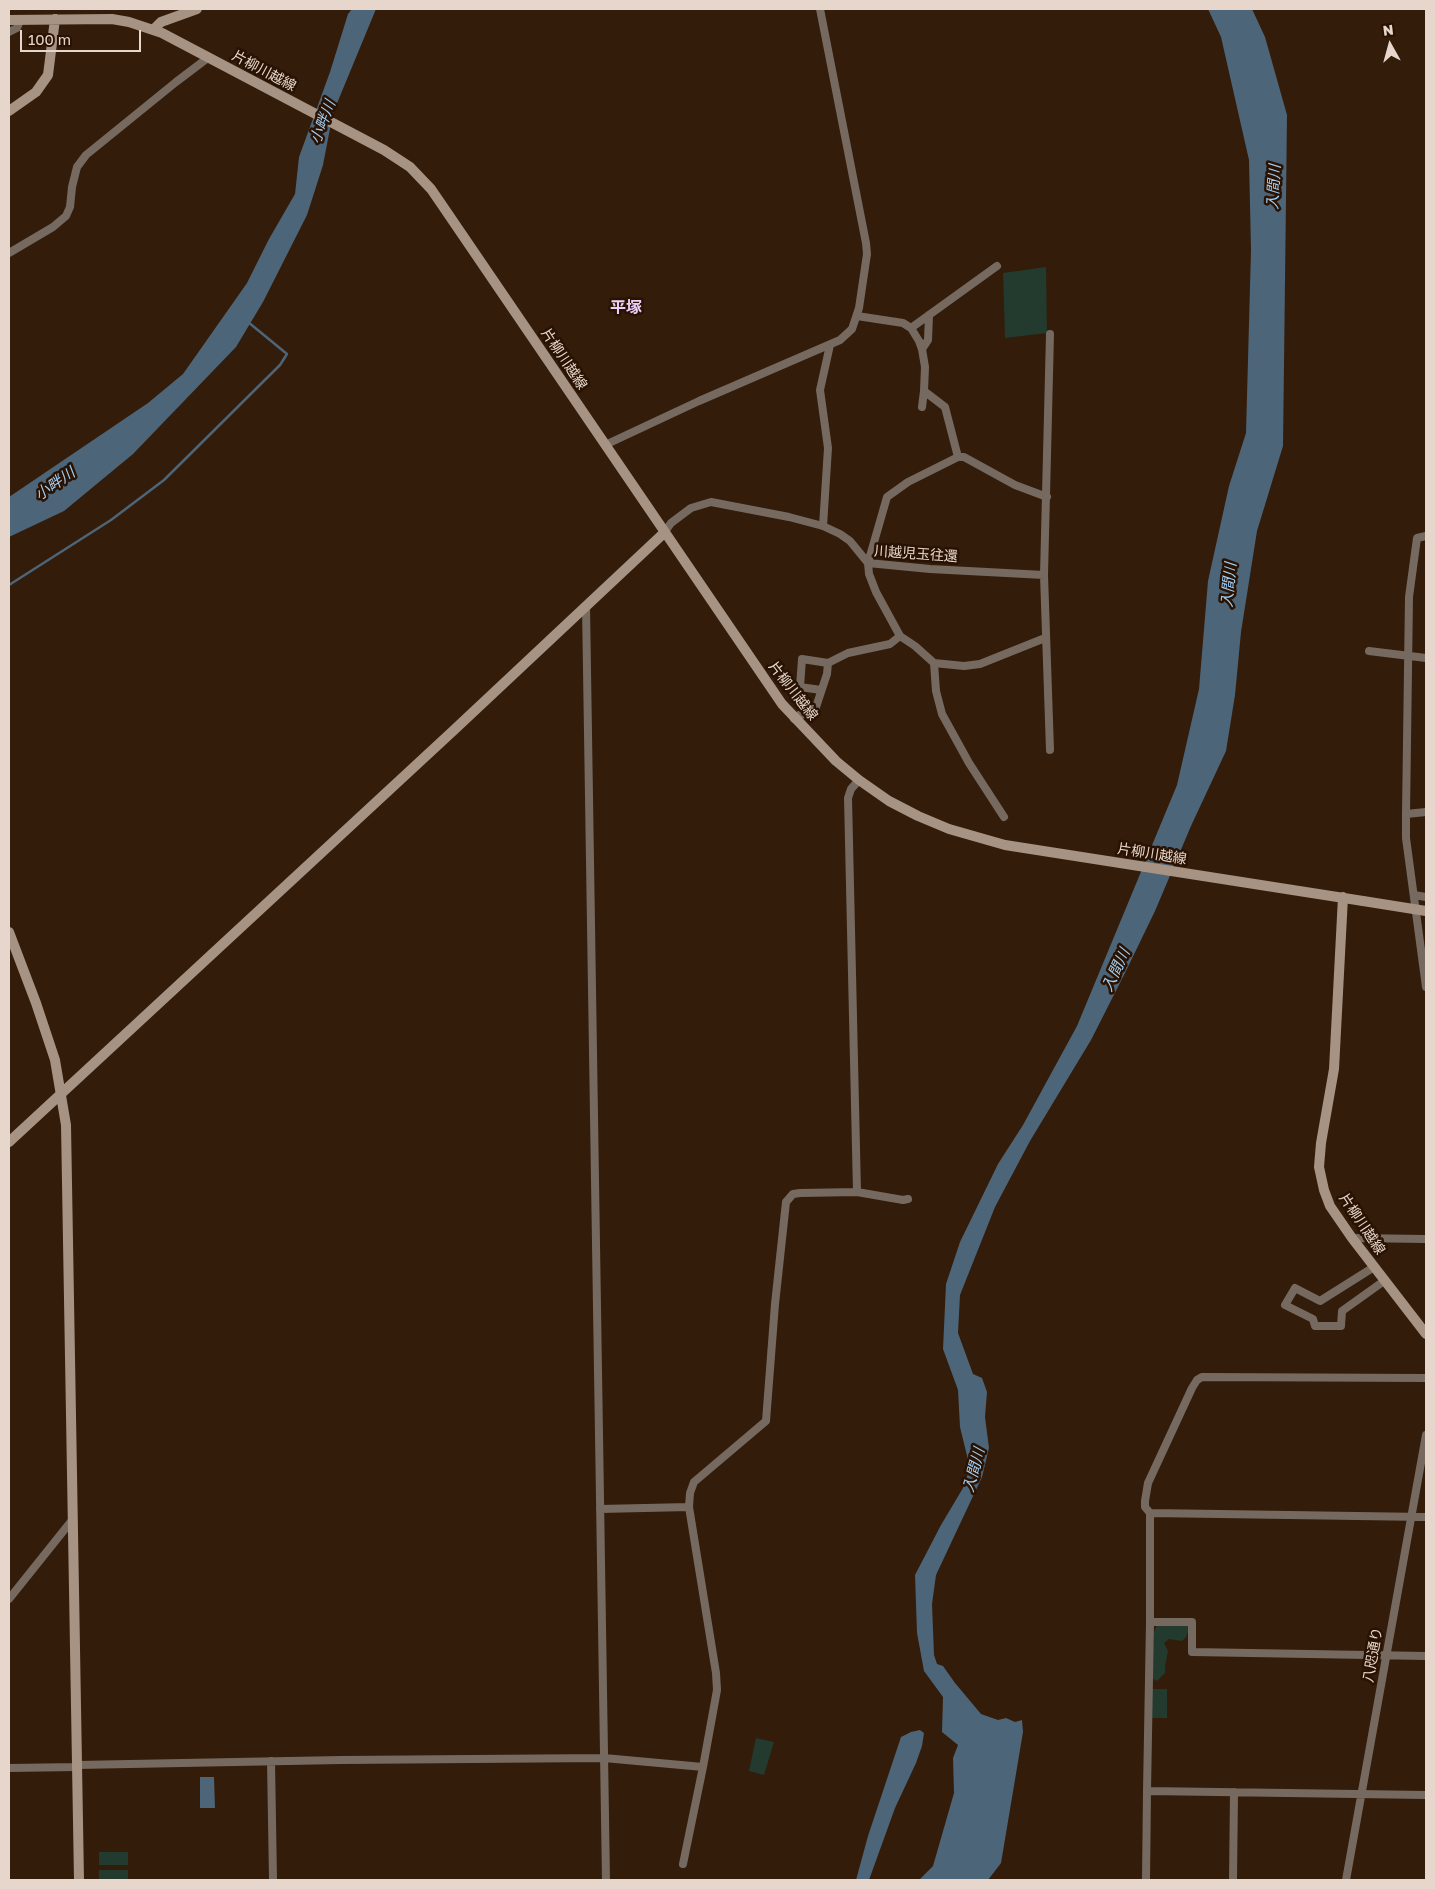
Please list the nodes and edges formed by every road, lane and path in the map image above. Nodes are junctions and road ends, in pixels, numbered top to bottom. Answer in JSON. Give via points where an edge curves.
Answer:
{"nodes":[{"id":1,"x":197,"y":9,"type":"edge"},
{"id":2,"x":820,"y":9,"type":"edge"},
{"id":3,"x":21,"y":19,"type":"junction"},
{"id":4,"x":55,"y":19,"type":"junction"},
{"id":5,"x":9,"y":20,"type":"edge"},
{"id":6,"x":153,"y":30,"type":"junction"},
{"id":7,"x":9,"y":32,"type":"edge"},
{"id":8,"x":209,"y":58,"type":"junction"},
{"id":9,"x":9,"y":111,"type":"edge"},
{"id":10,"x":9,"y":254,"type":"edge"},
{"id":11,"x":997,"y":266,"type":"dead end"},
{"id":12,"x":929,"y":315,"type":"junction"},
{"id":13,"x":857,"y":316,"type":"junction"},
{"id":14,"x":910,"y":328,"type":"junction"},
{"id":15,"x":1050,"y":334,"type":"dead end"},
{"id":16,"x":830,"y":345,"type":"junction"},
{"id":17,"x":922,"y":350,"type":"junction"},
{"id":18,"x":924,"y":391,"type":"junction"},
{"id":19,"x":922,"y":407,"type":"dead end"},
{"id":20,"x":605,"y":445,"type":"junction"},
{"id":21,"x":958,"y":457,"type":"junction"},
{"id":22,"x":1047,"y":497,"type":"junction"},
{"id":23,"x":823,"y":526,"type":"junction"},
{"id":24,"x":664,"y":532,"type":"junction"},
{"id":25,"x":1426,"y":536,"type":"edge"},
{"id":26,"x":868,"y":563,"type":"junction"},
{"id":27,"x":1044,"y":575,"type":"junction"},
{"id":28,"x":586,"y":606,"type":"junction"},
{"id":29,"x":900,"y":636,"type":"junction"},
{"id":30,"x":1045,"y":638,"type":"junction"},
{"id":31,"x":1369,"y":651,"type":"dead end"},
{"id":32,"x":1409,"y":656,"type":"junction"},
{"id":33,"x":1426,"y":658,"type":"edge"},
{"id":34,"x":828,"y":662,"type":"junction"},
{"id":35,"x":934,"y":663,"type":"junction"},
{"id":36,"x":821,"y":690,"type":"junction"},
{"id":37,"x":794,"y":719,"type":"junction"},
{"id":38,"x":1050,"y":750,"type":"dead end"},
{"id":39,"x":859,"y":780,"type":"junction"},
{"id":40,"x":1426,"y":812,"type":"edge"},
{"id":41,"x":1406,"y":814,"type":"junction"},
{"id":42,"x":1004,"y":817,"type":"dead end"},
{"id":43,"x":1414,"y":895,"type":"junction"},
{"id":44,"x":1426,"y":896,"type":"edge"},
{"id":45,"x":1343,"y":897,"type":"junction"},
{"id":46,"x":1426,"y":911,"type":"edge"},
{"id":47,"x":9,"y":932,"type":"edge"},
{"id":48,"x":1426,"y":987,"type":"edge"},
{"id":49,"x":61,"y":1094,"type":"junction"},
{"id":50,"x":9,"y":1142,"type":"edge"},
{"id":51,"x":857,"y":1192,"type":"junction"},
{"id":52,"x":908,"y":1198,"type":"dead end"},
{"id":53,"x":1352,"y":1238,"type":"junction"},
{"id":54,"x":1426,"y":1240,"type":"edge"},
{"id":55,"x":1374,"y":1267,"type":"junction"},
{"id":56,"x":1384,"y":1281,"type":"junction"},
{"id":57,"x":1426,"y":1334,"type":"edge"},
{"id":58,"x":1426,"y":1378,"type":"edge"},
{"id":59,"x":1426,"y":1435,"type":"edge"},
{"id":60,"x":689,"y":1507,"type":"junction"},
{"id":61,"x":600,"y":1509,"type":"junction"},
{"id":62,"x":1150,"y":1513,"type":"junction"},
{"id":63,"x":1412,"y":1517,"type":"junction"},
{"id":64,"x":1426,"y":1517,"type":"edge"},
{"id":65,"x":73,"y":1518,"type":"junction"},
{"id":66,"x":9,"y":1599,"type":"edge"},
{"id":67,"x":1150,"y":1622,"type":"junction"},
{"id":68,"x":1385,"y":1655,"type":"junction"},
{"id":69,"x":1426,"y":1656,"type":"edge"},
{"id":70,"x":604,"y":1758,"type":"junction"},
{"id":71,"x":271,"y":1761,"type":"junction"},
{"id":72,"x":77,"y":1766,"type":"junction"},
{"id":73,"x":703,"y":1767,"type":"junction"},
{"id":74,"x":9,"y":1768,"type":"edge"},
{"id":75,"x":1147,"y":1791,"type":"junction"},
{"id":76,"x":1234,"y":1792,"type":"junction"},
{"id":77,"x":1361,"y":1793,"type":"junction"},
{"id":78,"x":1426,"y":1795,"type":"edge"},
{"id":79,"x":683,"y":1864,"type":"dead end"},
{"id":80,"x":79,"y":1880,"type":"edge"},
{"id":81,"x":273,"y":1880,"type":"edge"},
{"id":82,"x":606,"y":1880,"type":"edge"},
{"id":83,"x":1146,"y":1880,"type":"edge"},
{"id":84,"x":1233,"y":1880,"type":"edge"},
{"id":85,"x":1346,"y":1880,"type":"edge"}],
"edges":[{"from":1,"to":6,"type":"main road","via":[[161,22]]},
{"from":2,"to":13,"type":"street","via":[[866,243]]},
{"from":3,"to":4,"type":"main road","name":"片柳川越線"},
{"from":3,"to":5,"type":"main road","name":"片柳川越線"},
{"from":3,"to":7,"type":"street","via":[[17,28]]},
{"from":4,"to":6,"type":"main road","name":"片柳川越線","via":[[112,19]]},
{"from":4,"to":9,"type":"main road","via":[[48,75],[36,92]]},
{"from":6,"to":8,"type":"main road","name":"片柳川越線"},
{"from":8,"to":10,"type":"street","via":[[86,155],[77,167],[66,216]]},
{"from":8,"to":20,"type":"main road","name":"片柳川越線","via":[[400,159],[431,190]]},
{"from":11,"to":12,"type":"street"},
{"from":12,"to":14,"type":"street"},
{"from":12,"to":17,"type":"street","via":[[928,340]]},
{"from":13,"to":14,"type":"street","via":[[903,323]]},
{"from":13,"to":16,"type":"street","via":[[852,329]]},
{"from":14,"to":17,"type":"street"},
{"from":15,"to":22,"type":"street"},
{"from":16,"to":20,"type":"street"},
{"from":16,"to":23,"type":"street","via":[[820,398],[828,448]]},
{"from":17,"to":18,"type":"street"},
{"from":18,"to":19,"type":"street"},
{"from":18,"to":21,"type":"street","via":[[945,407]]},
{"from":20,"to":24,"type":"main road","name":"片柳川越線"},
{"from":21,"to":22,"type":"street"},
{"from":21,"to":26,"type":"street","via":[[908,482],[888,497]]},
{"from":22,"to":27,"type":"street"},
{"from":23,"to":24,"type":"street","name":"川越児玉往還","via":[[711,502],[691,508],[670,523]]},
{"from":23,"to":26,"type":"street","name":"川越児玉往還","via":[[850,541]]},
{"from":24,"to":28,"type":"main road"},
{"from":24,"to":37,"type":"main road","name":"片柳川越線"},
{"from":25,"to":32,"type":"street","via":[[1417,538],[1409,597]]},
{"from":26,"to":27,"type":"street","name":"川越児玉往還","via":[[930,570]]},
{"from":26,"to":29,"type":"street","via":[[872,582]]},
{"from":27,"to":30,"type":"street"},
{"from":28,"to":49,"type":"main road"},
{"from":28,"to":61,"type":"street"},
{"from":29,"to":34,"type":"street","via":[[890,644],[848,653]]},
{"from":29,"to":35,"type":"street"},
{"from":30,"to":35,"type":"street","via":[[980,664]]},
{"from":30,"to":38,"type":"street"},
{"from":31,"to":32,"type":"street"},
{"from":32,"to":33,"type":"street"},
{"from":32,"to":41,"type":"street"},
{"from":34,"to":36,"type":"street"},
{"from":34,"to":36,"type":"street","via":[[802,659],[800,687]]},
{"from":35,"to":42,"type":"street","via":[[942,714]]},
{"from":36,"to":37,"type":"street","via":[[812,714],[799,715]]},
{"from":37,"to":39,"type":"main road","name":"片柳川越線"},
{"from":39,"to":45,"type":"main road","name":"片柳川越線","via":[[918,816],[1005,845]]},
{"from":39,"to":51,"type":"street","via":[[848,798]]},
{"from":40,"to":41,"type":"street"},
{"from":41,"to":43,"type":"street"},
{"from":43,"to":44,"type":"street"},
{"from":43,"to":48,"type":"street"},
{"from":45,"to":46,"type":"main road","bridge":true},
{"from":45,"to":53,"type":"main road","name":"片柳川越線","via":[[1334,1069],[1319,1167],[1330,1206]]},
{"from":47,"to":49,"type":"main road","via":[[55,1060]]},
{"from":49,"to":50,"type":"main road"},
{"from":49,"to":65,"type":"main road","via":[[66,1125]]},
{"from":51,"to":52,"type":"street","via":[[903,1200]]},
{"from":51,"to":60,"type":"street","via":[[800,1193],[793,1194],[786,1202],[766,1422],[694,1482]]},
{"from":53,"to":54,"type":"street"},
{"from":53,"to":55,"type":"main road","name":"片柳川越線"},
{"from":55,"to":56,"type":"main road","name":"片柳川越線"},
{"from":55,"to":56,"type":"street","via":[[1320,1301],[1295,1288],[1285,1305],[1313,1319],[1315,1326],[1342,1326],[1342,1311]]},
{"from":56,"to":57,"type":"main road","name":"片柳川越線"},
{"from":58,"to":62,"type":"street","via":[[1202,1376],[1192,1388],[1148,1483],[1144,1501]]},
{"from":59,"to":63,"type":"street","name":"八咫通り"},
{"from":60,"to":61,"type":"street"},
{"from":60,"to":73,"type":"street","via":[[717,1681]]},
{"from":61,"to":70,"type":"street"},
{"from":62,"to":63,"type":"street"},
{"from":62,"to":67,"type":"street"},
{"from":63,"to":64,"type":"street"},
{"from":63,"to":68,"type":"street","name":"八咫通り"},
{"from":65,"to":66,"type":"street"},
{"from":65,"to":72,"type":"main road"},
{"from":67,"to":68,"type":"street","via":[[1192,1622],[1192,1652]]},
{"from":67,"to":75,"type":"street"},
{"from":68,"to":69,"type":"street"},
{"from":68,"to":77,"type":"street","name":"八咫通り"},
{"from":70,"to":71,"type":"street"},
{"from":70,"to":73,"type":"street"},
{"from":70,"to":82,"type":"street"},
{"from":71,"to":72,"type":"street"},
{"from":71,"to":81,"type":"street"},
{"from":72,"to":74,"type":"street"},
{"from":72,"to":80,"type":"main road"},
{"from":73,"to":79,"type":"street"},
{"from":75,"to":76,"type":"street"},
{"from":75,"to":83,"type":"street"},
{"from":76,"to":77,"type":"street"},
{"from":76,"to":84,"type":"street"},
{"from":77,"to":78,"type":"street"},
{"from":77,"to":85,"type":"street","name":"八咫通り"}]}
